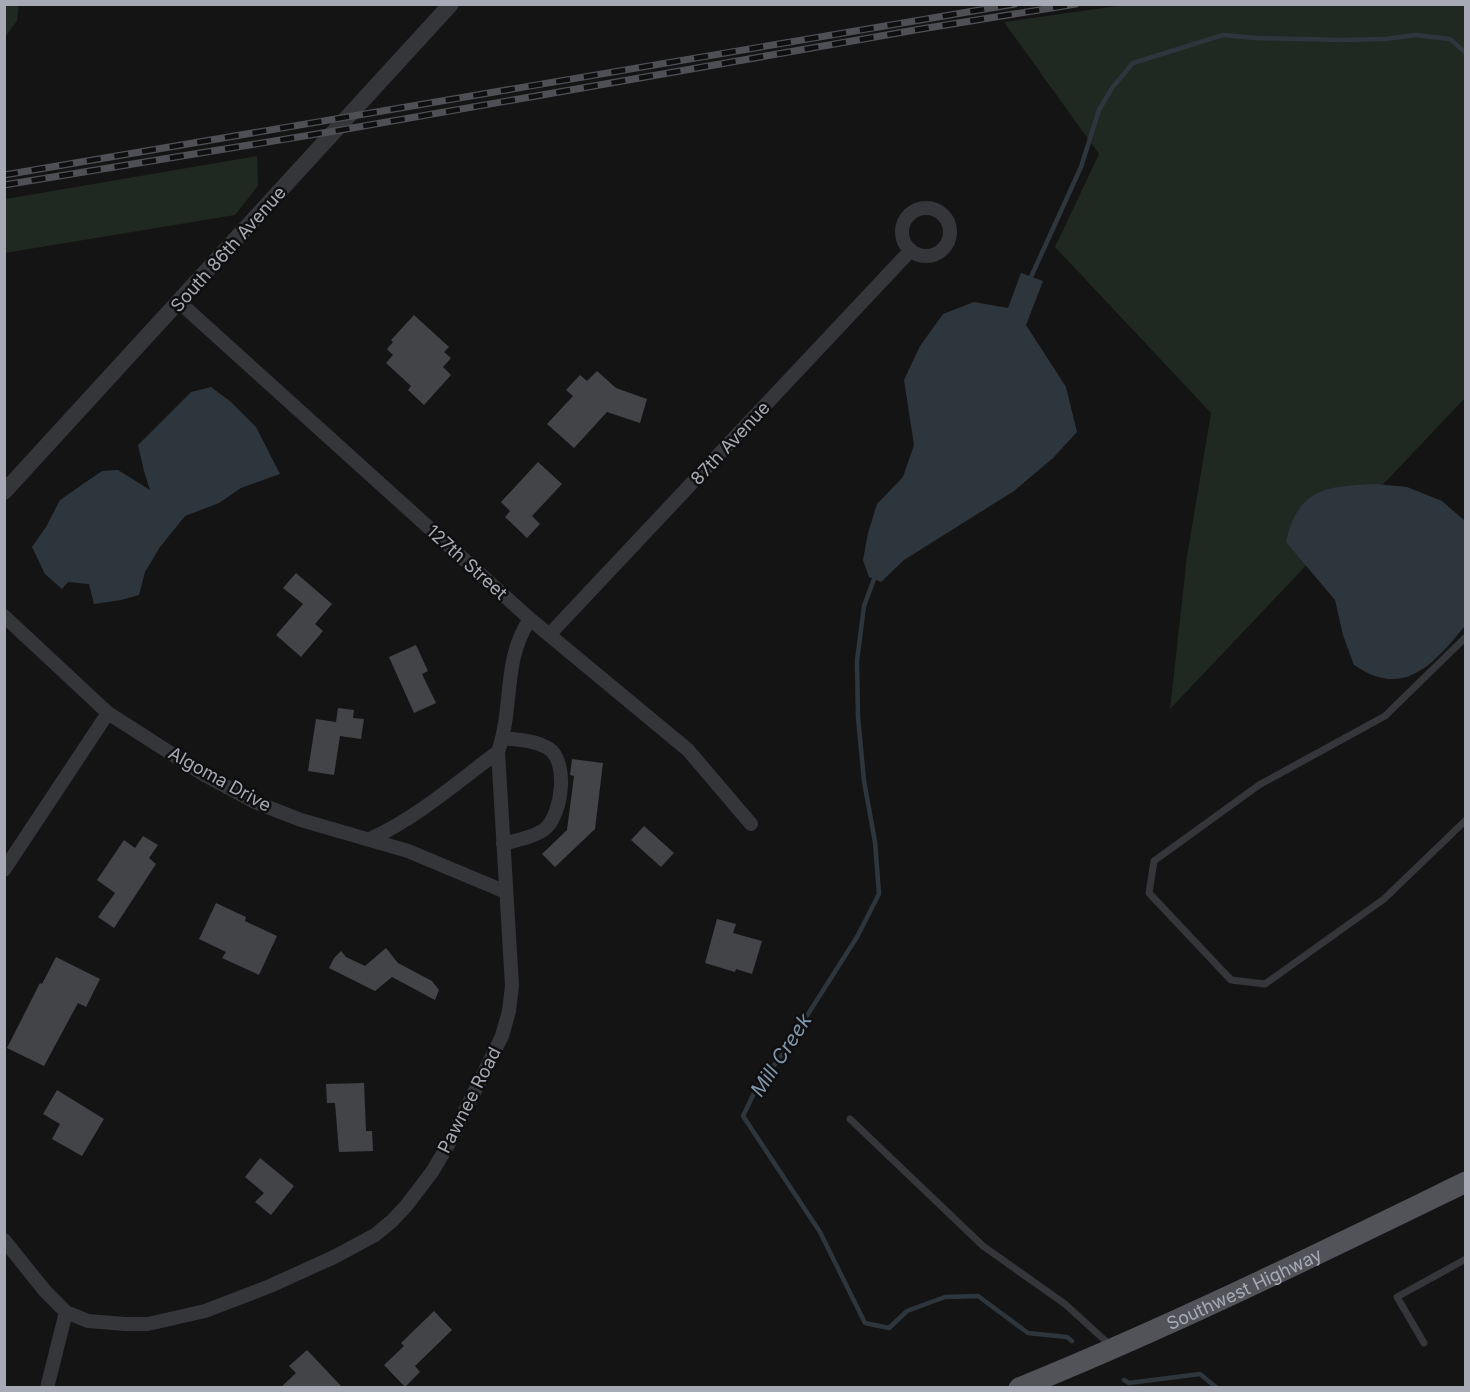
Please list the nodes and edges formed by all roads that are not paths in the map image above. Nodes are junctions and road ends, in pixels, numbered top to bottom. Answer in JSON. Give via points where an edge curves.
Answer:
{"nodes":[{"id":1,"x":451,"y":4,"type":"edge"},
{"id":2,"x":911,"y":250,"type":"dead end"},
{"id":3,"x":179,"y":302,"type":"junction"},
{"id":4,"x":4,"y":492,"type":"edge"},
{"id":5,"x":4,"y":616,"type":"edge"},
{"id":6,"x":530,"y":619,"type":"junction"},
{"id":7,"x":549,"y":635,"type":"junction"},
{"id":8,"x":1466,"y":637,"type":"edge"},
{"id":9,"x":108,"y":713,"type":"junction"},
{"id":10,"x":503,"y":738,"type":"junction"},
{"id":11,"x":498,"y":752,"type":"junction"},
{"id":12,"x":1466,"y":820,"type":"edge"},
{"id":13,"x":750,"y":824,"type":"dead end"},
{"id":14,"x":370,"y":839,"type":"junction"},
{"id":15,"x":503,"y":844,"type":"junction"},
{"id":16,"x":4,"y":870,"type":"edge"},
{"id":17,"x":506,"y":892,"type":"junction"},
{"id":18,"x":850,"y":1119,"type":"dead end"},
{"id":19,"x":1466,"y":1182,"type":"edge"},
{"id":20,"x":4,"y":1240,"type":"edge"},
{"id":21,"x":1466,"y":1259,"type":"edge"},
{"id":22,"x":66,"y":1312,"type":"junction"},
{"id":23,"x":1424,"y":1343,"type":"dead end"},
{"id":24,"x":1114,"y":1349,"type":"junction"},
{"id":25,"x":47,"y":1388,"type":"edge"},
{"id":26,"x":1019,"y":1388,"type":"edge"}],
"edges":[{"from":1,"to":3,"type":"street","name":"South 86th Avenue"},
{"from":2,"to":7,"type":"street","name":"87th Avenue"},
{"from":3,"to":4,"type":"street","name":"South 86th Avenue"},
{"from":3,"to":6,"type":"street","name":"127th Street"},
{"from":5,"to":9,"type":"street","name":"Algoma Drive"},
{"from":6,"to":7,"type":"street","name":"127th Street"},
{"from":6,"to":10,"type":"street","name":"Pawnee Road","via":[[513,653]]},
{"from":7,"to":13,"type":"street","name":"127th Street","via":[[688,750]]},
{"from":8,"to":12,"type":"lane","via":[[1385,716],[1259,785],[1154,861],[1149,893],[1231,980],[1265,984],[1384,898]]},
{"from":9,"to":14,"type":"street","name":"Algoma Drive","via":[[255,802],[301,820]]},
{"from":9,"to":16,"type":"street"},
{"from":10,"to":11,"type":"street","name":"Pawnee Road"},
{"from":10,"to":15,"type":"street","via":[[530,741],[550,749],[560,765],[561,788],[554,819],[544,830]]},
{"from":11,"to":14,"type":"street","via":[[415,814]]},
{"from":11,"to":15,"type":"street","name":"Pawnee Road"},
{"from":14,"to":17,"type":"street","name":"Algoma Drive"},
{"from":15,"to":17,"type":"street","name":"Pawnee Road"},
{"from":17,"to":22,"type":"street","name":"Pawnee Road","via":[[512,986],[502,1036],[432,1172],[392,1221],[334,1257],[205,1311],[148,1324],[87,1321]]},
{"from":18,"to":24,"type":"lane","via":[[983,1246],[1065,1304]]},
{"from":19,"to":24,"type":"main road","name":"Southwest Highway","via":[[1265,1281]]},
{"from":20,"to":22,"type":"street"},
{"from":21,"to":23,"type":"lane","via":[[1397,1297]]},
{"from":22,"to":25,"type":"street"},
{"from":24,"to":26,"type":"main road","name":"Southwest Highway"}]}
